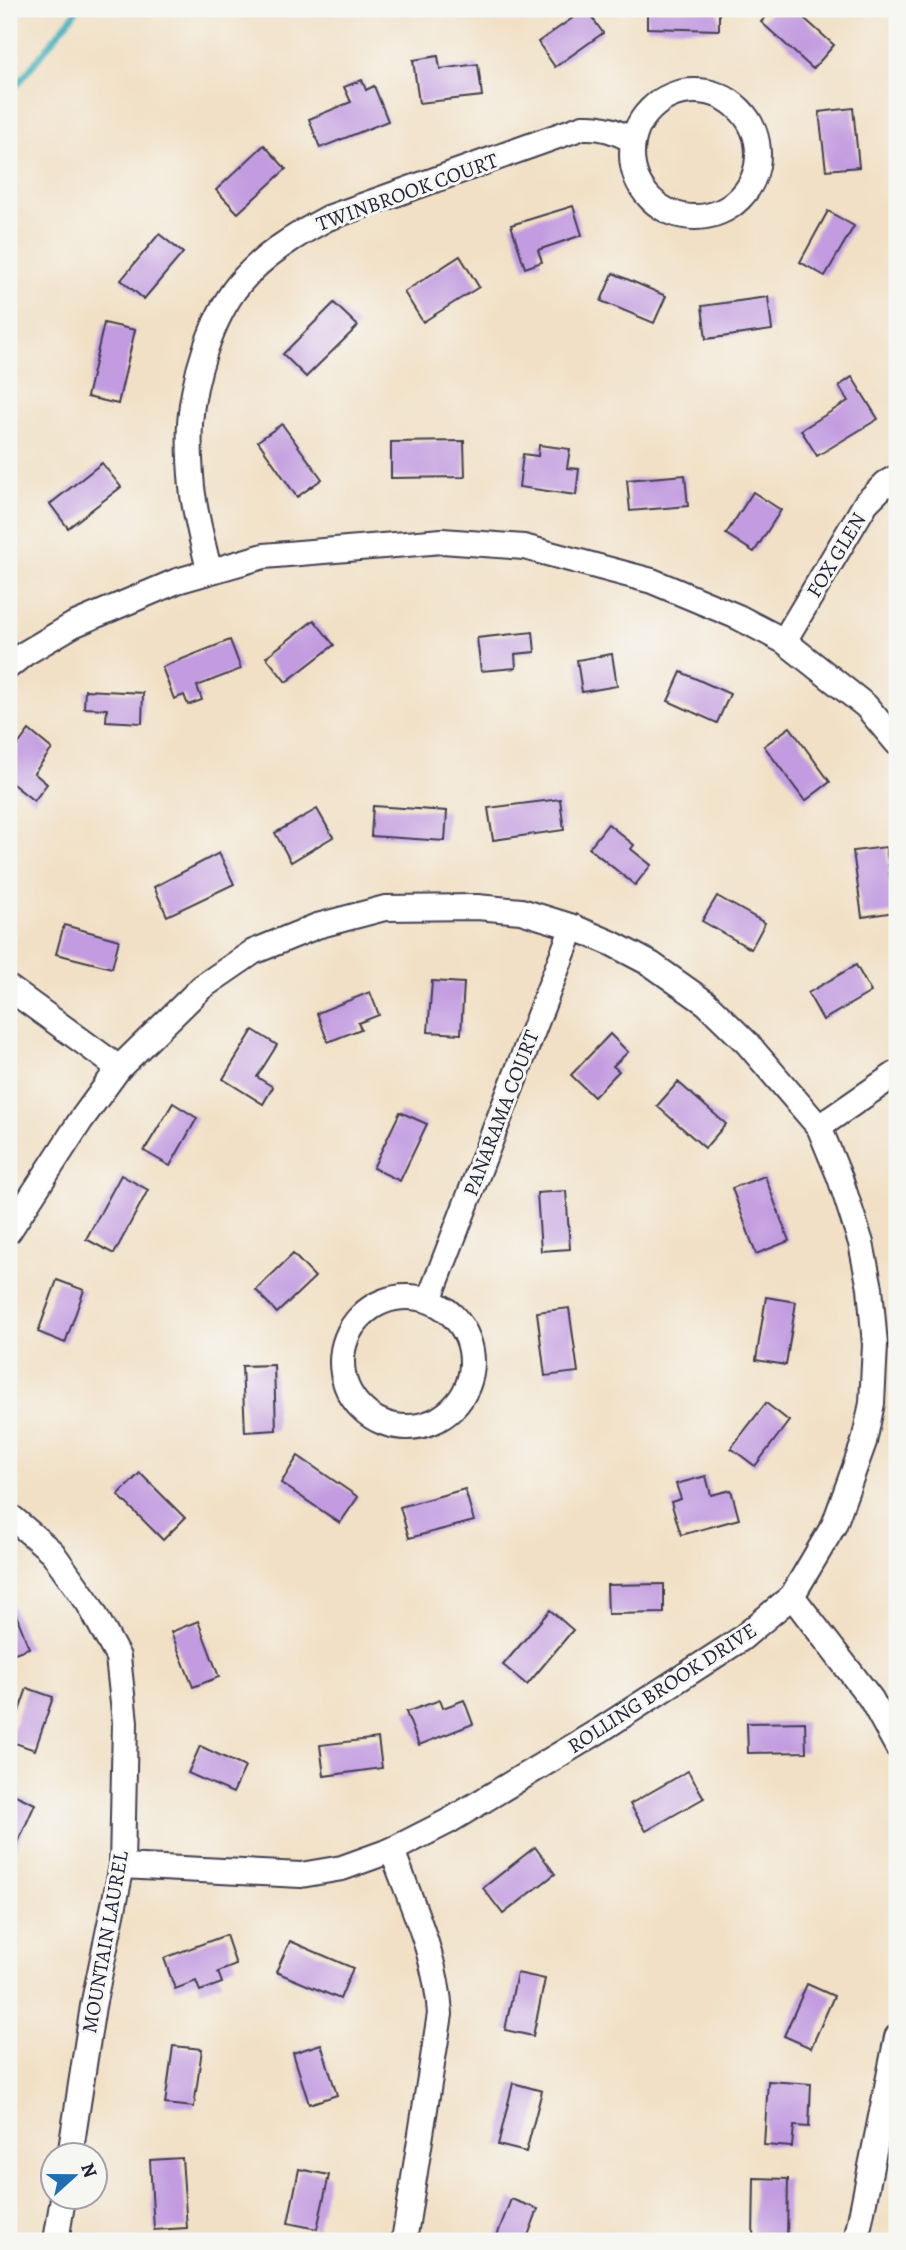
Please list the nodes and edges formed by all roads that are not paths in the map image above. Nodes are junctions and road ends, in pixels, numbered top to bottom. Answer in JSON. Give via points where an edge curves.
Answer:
{"nodes":[{"id":1,"x":632,"y":140,"type":"junction"},
{"id":2,"x":897,"y":477,"type":"edge"},
{"id":3,"x":209,"y":570,"type":"junction"},
{"id":4,"x":784,"y":641,"type":"junction"},
{"id":5,"x":9,"y":666,"type":"edge"},
{"id":6,"x":897,"y":743,"type":"edge"},
{"id":7,"x":573,"y":927,"type":"junction"},
{"id":8,"x":9,"y":988,"type":"edge"},
{"id":9,"x":119,"y":1068,"type":"junction"},
{"id":10,"x":897,"y":1073,"type":"edge"},
{"id":11,"x":819,"y":1127,"type":"junction"},
{"id":12,"x":9,"y":1231,"type":"edge"},
{"id":13,"x":429,"y":1300,"type":"junction"},
{"id":14,"x":9,"y":1515,"type":"edge"},
{"id":15,"x":792,"y":1596,"type":"junction"},
{"id":16,"x":897,"y":1746,"type":"edge"},
{"id":17,"x":392,"y":1850,"type":"junction"},
{"id":18,"x":122,"y":1866,"type":"junction"},
{"id":19,"x":897,"y":2038,"type":"edge"},
{"id":20,"x":72,"y":2142,"type":"edge"},
{"id":21,"x":61,"y":2212,"type":"edge"},
{"id":22,"x":57,"y":2241,"type":"edge"},
{"id":23,"x":404,"y":2241,"type":"edge"},
{"id":24,"x":856,"y":2241,"type":"edge"}],
"edges":[{"from":1,"to":1,"type":"street","via":[[642,118],[659,101],[681,91],[705,91],[727,99],[746,115],[756,137],[758,161],[750,185],[733,204],[710,215],[684,217],[660,207],[642,189],[632,166]]},
{"from":1,"to":3,"type":"street","name":"TWINBROOK COURT","via":[[612,129],[583,127],[328,218],[297,234],[239,284],[202,360],[190,423],[192,489]]},
{"from":2,"to":4,"type":"street","name":"FOX GLEN","via":[[866,503]]},
{"from":3,"to":4,"type":"street","via":[[264,556],[407,543],[524,547],[652,580]]},
{"from":3,"to":5,"type":"street","via":[[73,625]]},
{"from":4,"to":6,"type":"street","via":[[866,706]]},
{"from":7,"to":9,"type":"street","name":"ROLLING BROOK DRIVE","via":[[520,911],[477,907],[385,908],[317,926],[253,952],[202,987]]},
{"from":7,"to":11,"type":"street","name":"ROLLING BROOK DRIVE","via":[[652,964],[706,1003]]},
{"from":7,"to":13,"type":"street","name":"PANARAMA COURT"},
{"from":8,"to":9,"type":"street"},
{"from":9,"to":12,"type":"street","name":"ROLLING BROOK DRIVE"},
{"from":10,"to":11,"type":"street"},
{"from":11,"to":15,"type":"street","name":"ROLLING BROOK DRIVE","via":[[861,1243],[870,1288],[875,1345],[872,1404],[834,1525]]},
{"from":13,"to":13,"type":"street","via":[[451,1313],[467,1333],[473,1358],[469,1384],[456,1405],[436,1421],[411,1427],[386,1424],[364,1410],[348,1390],[342,1365],[345,1340],[359,1318],[379,1302],[404,1296]]},
{"from":14,"to":18,"type":"street","name":"MOUNTAIN LAUREL","via":[[52,1552],[89,1604],[118,1657],[125,1722]]},
{"from":15,"to":16,"type":"street","via":[[871,1699]]},
{"from":15,"to":17,"type":"street","name":"ROLLING BROOK DRIVE","via":[[741,1639],[669,1688],[449,1821]]},
{"from":17,"to":18,"type":"street","name":"ROLLING BROOK DRIVE","via":[[342,1868],[301,1875]]},
{"from":17,"to":23,"type":"street","via":[[432,1962],[440,2014]]},
{"from":18,"to":20,"type":"street","name":"MOUNTAIN LAUREL","via":[[93,2006]]},
{"from":19,"to":24,"type":"street"},
{"from":21,"to":22,"type":"street"}]}
